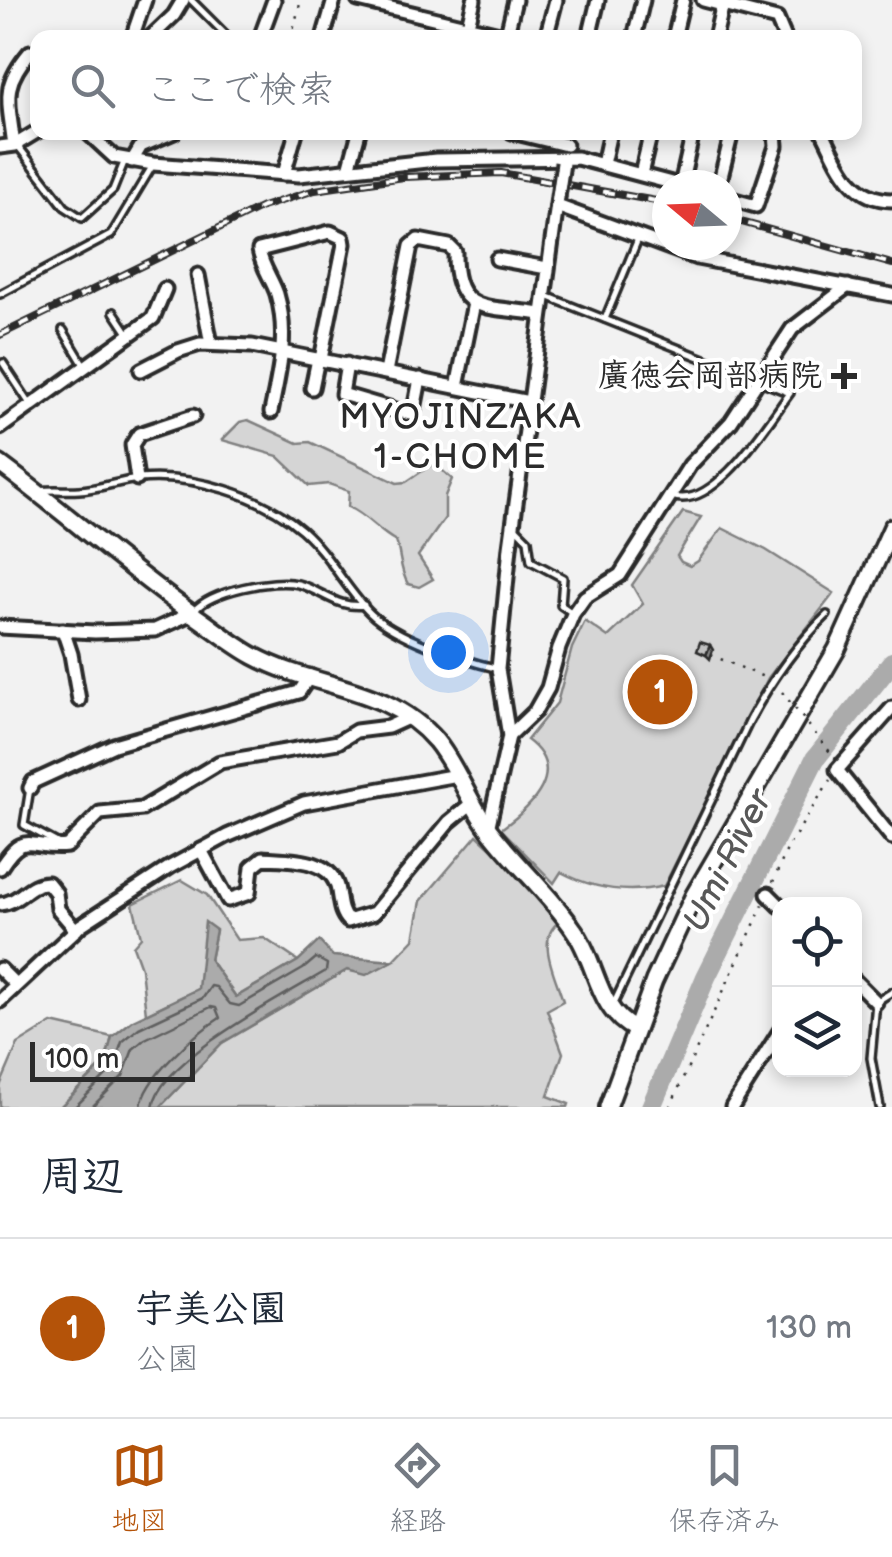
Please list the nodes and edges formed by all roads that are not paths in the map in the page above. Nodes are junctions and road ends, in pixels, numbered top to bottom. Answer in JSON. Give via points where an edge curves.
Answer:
{"nodes":[{"id":1,"x":184,"y":0,"type":"edge"},
{"id":2,"x":191,"y":0,"type":"edge"},
{"id":3,"x":274,"y":0,"type":"edge"},
{"id":4,"x":334,"y":0,"type":"edge"},
{"id":5,"x":358,"y":0,"type":"edge"},
{"id":6,"x":474,"y":0,"type":"edge"},
{"id":7,"x":515,"y":0,"type":"edge"},
{"id":8,"x":556,"y":0,"type":"edge"},
{"id":9,"x":598,"y":0,"type":"edge"},
{"id":10,"x":643,"y":0,"type":"edge"},
{"id":11,"x":683,"y":0,"type":"edge"},
{"id":12,"x":703,"y":0,"type":"edge"},
{"id":13,"x":143,"y":1,"type":"edge"},
{"id":14,"x":723,"y":3,"type":"edge"},
{"id":15,"x":134,"y":30,"type":"edge"},
{"id":16,"x":158,"y":30,"type":"edge"},
{"id":17,"x":222,"y":30,"type":"edge"},
{"id":18,"x":263,"y":30,"type":"edge"},
{"id":19,"x":325,"y":30,"type":"edge"},
{"id":20,"x":460,"y":30,"type":"edge"},
{"id":21,"x":467,"y":30,"type":"edge"},
{"id":22,"x":510,"y":30,"type":"edge"},
{"id":23,"x":548,"y":30,"type":"edge"},
{"id":24,"x":591,"y":30,"type":"edge"},
{"id":25,"x":636,"y":30,"type":"edge"},
{"id":26,"x":676,"y":30,"type":"edge"},
{"id":27,"x":717,"y":30,"type":"edge"},
{"id":28,"x":782,"y":30,"type":"edge"},
{"id":29,"x":30,"y":52,"type":"dead end"},
{"id":30,"x":30,"y":135,"type":"edge"},
{"id":31,"x":95,"y":140,"type":"edge"},
{"id":32,"x":149,"y":140,"type":"edge"},
{"id":33,"x":294,"y":140,"type":"edge"},
{"id":34,"x":356,"y":140,"type":"edge"},
{"id":35,"x":540,"y":140,"type":"edge"},
{"id":36,"x":608,"y":140,"type":"edge"},
{"id":37,"x":649,"y":140,"type":"edge"},
{"id":38,"x":691,"y":140,"type":"edge"},
{"id":39,"x":730,"y":140,"type":"edge"},
{"id":40,"x":776,"y":140,"type":"edge"},
{"id":41,"x":828,"y":140,"type":"edge"},
{"id":42,"x":16,"y":144,"type":"junction"},
{"id":43,"x":0,"y":147,"type":"edge"},
{"id":44,"x":565,"y":149,"type":"edge"},
{"id":45,"x":129,"y":160,"type":"junction"},
{"id":46,"x":153,"y":164,"type":"junction"},
{"id":47,"x":603,"y":164,"type":"junction"},
{"id":48,"x":349,"y":169,"type":"junction"},
{"id":49,"x":684,"y":170,"type":"edge"},
{"id":50,"x":723,"y":170,"type":"edge"},
{"id":51,"x":284,"y":174,"type":"junction"},
{"id":52,"x":641,"y":174,"type":"junction"},
{"id":53,"x":652,"y":177,"type":"edge"},
{"id":54,"x":892,"y":200,"type":"edge"},
{"id":55,"x":558,"y":202,"type":"junction"},
{"id":56,"x":742,"y":202,"type":"edge"},
{"id":57,"x":639,"y":236,"type":"junction"},
{"id":58,"x":497,"y":258,"type":"dead end"},
{"id":59,"x":547,"y":268,"type":"junction"},
{"id":60,"x":198,"y":276,"type":"dead end"},
{"id":61,"x":848,"y":286,"type":"junction"},
{"id":62,"x":164,"y":289,"type":"dead end"},
{"id":63,"x":0,"y":294,"type":"edge"},
{"id":64,"x":543,"y":295,"type":"junction"},
{"id":65,"x":892,"y":295,"type":"edge"},
{"id":66,"x":474,"y":303,"type":"junction"},
{"id":67,"x":114,"y":312,"type":"dead end"},
{"id":68,"x":540,"y":314,"type":"junction"},
{"id":69,"x":605,"y":319,"type":"junction"},
{"id":70,"x":63,"y":330,"type":"dead end"},
{"id":71,"x":130,"y":336,"type":"junction"},
{"id":72,"x":211,"y":344,"type":"junction"},
{"id":73,"x":282,"y":352,"type":"junction"},
{"id":74,"x":320,"y":359,"type":"junction"},
{"id":75,"x":3,"y":364,"type":"dead end"},
{"id":76,"x":347,"y":364,"type":"junction"},
{"id":77,"x":86,"y":367,"type":"junction"},
{"id":78,"x":141,"y":370,"type":"dead end"},
{"id":79,"x":386,"y":372,"type":"junction"},
{"id":80,"x":420,"y":379,"type":"junction"},
{"id":81,"x":759,"y":381,"type":"junction"},
{"id":82,"x":457,"y":387,"type":"junction"},
{"id":83,"x":312,"y":388,"type":"dead end"},
{"id":84,"x":529,"y":402,"type":"junction"},
{"id":85,"x":32,"y":406,"type":"junction"},
{"id":86,"x":271,"y":412,"type":"dead end"},
{"id":87,"x":193,"y":416,"type":"dead end"},
{"id":88,"x":0,"y":428,"type":"edge"},
{"id":89,"x":0,"y":464,"type":"edge"},
{"id":90,"x":136,"y":480,"type":"junction"},
{"id":91,"x":38,"y":492,"type":"junction"},
{"id":92,"x":672,"y":496,"type":"junction"},
{"id":93,"x":513,"y":525,"type":"junction"},
{"id":94,"x":892,"y":527,"type":"edge"},
{"id":95,"x":364,"y":605,"type":"junction"},
{"id":96,"x":192,"y":613,"type":"junction"},
{"id":97,"x":573,"y":614,"type":"junction"},
{"id":98,"x":827,"y":615,"type":"dead end"},
{"id":99,"x":0,"y":628,"type":"edge"},
{"id":100,"x":63,"y":630,"type":"junction"},
{"id":101,"x":498,"y":669,"type":"junction"},
{"id":102,"x":310,"y":676,"type":"junction"},
{"id":103,"x":79,"y":700,"type":"dead end"},
{"id":104,"x":892,"y":708,"type":"edge"},
{"id":105,"x":410,"y":716,"type":"junction"},
{"id":106,"x":510,"y":736,"type":"junction"},
{"id":107,"x":457,"y":775,"type":"junction"},
{"id":108,"x":30,"y":788,"type":"joint"},
{"id":109,"x":472,"y":803,"type":"junction"},
{"id":110,"x":488,"y":829,"type":"junction"},
{"id":111,"x":892,"y":838,"type":"edge"},
{"id":112,"x":61,"y":847,"type":"junction"},
{"id":113,"x":201,"y":850,"type":"junction"},
{"id":114,"x":0,"y":868,"type":"edge"},
{"id":115,"x":768,"y":894,"type":"road end"},
{"id":116,"x":772,"y":898,"type":"edge"},
{"id":117,"x":0,"y":904,"type":"edge"},
{"id":118,"x":76,"y":930,"type":"junction"},
{"id":119,"x":0,"y":969,"type":"edge"},
{"id":120,"x":16,"y":985,"type":"junction"},
{"id":121,"x":861,"y":987,"type":"edge"},
{"id":122,"x":892,"y":992,"type":"edge"},
{"id":123,"x":0,"y":1001,"type":"edge"},
{"id":124,"x":876,"y":1002,"type":"junction"},
{"id":125,"x":610,"y":1011,"type":"junction"},
{"id":126,"x":636,"y":1029,"type":"junction"},
{"id":127,"x":772,"y":1044,"type":"edge"},
{"id":128,"x":608,"y":1107,"type":"edge"},
{"id":129,"x":732,"y":1107,"type":"edge"},
{"id":130,"x":880,"y":1107,"type":"edge"}],
"edges":[{"from":1,"to":16,"type":"street"},
{"from":2,"to":17,"type":"lane"},
{"from":3,"to":18,"type":"street"},
{"from":4,"to":19,"type":"street"},
{"from":5,"to":20,"type":"street"},
{"from":6,"to":21,"type":"street"},
{"from":7,"to":22,"type":"street"},
{"from":8,"to":23,"type":"street"},
{"from":9,"to":24,"type":"street"},
{"from":10,"to":25,"type":"street"},
{"from":11,"to":26,"type":"street"},
{"from":12,"to":14,"type":"street"},
{"from":13,"to":15,"type":"street"},
{"from":14,"to":27,"type":"street"},
{"from":14,"to":28,"type":"street","via":[[777,19]]},
{"from":29,"to":42,"type":"street","via":[[9,83]]},
{"from":30,"to":42,"type":"street"},
{"from":31,"to":45,"type":"street","via":[[114,158]]},
{"from":32,"to":45,"type":"street"},
{"from":33,"to":51,"type":"street"},
{"from":34,"to":48,"type":"street"},
{"from":35,"to":44,"type":"street"},
{"from":36,"to":47,"type":"street"},
{"from":37,"to":52,"type":"street"},
{"from":38,"to":49,"type":"street"},
{"from":39,"to":50,"type":"street"},
{"from":40,"to":56,"type":"street","via":[[756,206]]},
{"from":41,"to":54,"type":"street","via":[[858,191]]},
{"from":42,"to":43,"type":"street"},
{"from":42,"to":45,"type":"lane","via":[[82,218],[113,190]]},
{"from":44,"to":47,"type":"street"},
{"from":44,"to":48,"type":"street"},
{"from":44,"to":55,"type":"street","bridge":true},
{"from":45,"to":46,"type":"street"},
{"from":46,"to":51,"type":"street"},
{"from":46,"to":63,"type":"lane","via":[[111,234]]},
{"from":47,"to":52,"type":"street"},
{"from":48,"to":51,"type":"street"},
{"from":52,"to":53,"type":"street"},
{"from":55,"to":57,"type":"street"},
{"from":55,"to":59,"type":"street"},
{"from":57,"to":61,"type":"street","via":[[697,258]]},
{"from":57,"to":69,"type":"lane"},
{"from":58,"to":59,"type":"street"},
{"from":59,"to":64,"type":"street"},
{"from":60,"to":72,"type":"street"},
{"from":61,"to":65,"type":"street"},
{"from":61,"to":81,"type":"street","via":[[792,329]]},
{"from":62,"to":71,"type":"street","via":[[153,318]]},
{"from":64,"to":68,"type":"street"},
{"from":64,"to":69,"type":"lane"},
{"from":66,"to":68,"type":"street"},
{"from":66,"to":79,"type":"street","via":[[457,284],[456,252],[418,240],[411,246]]},
{"from":66,"to":82,"type":"street"},
{"from":67,"to":71,"type":"lane"},
{"from":68,"to":84,"type":"street"},
{"from":69,"to":81,"type":"lane"},
{"from":70,"to":77,"type":"lane"},
{"from":71,"to":77,"type":"street"},
{"from":72,"to":73,"type":"street"},
{"from":72,"to":78,"type":"street","via":[[178,350]]},
{"from":73,"to":74,"type":"street"},
{"from":73,"to":74,"type":"street","via":[[276,293],[259,250],[337,233],[344,244]]},
{"from":73,"to":86,"type":"street"},
{"from":74,"to":76,"type":"street"},
{"from":74,"to":83,"type":"street"},
{"from":75,"to":85,"type":"lane"},
{"from":76,"to":79,"type":"street"},
{"from":76,"to":80,"type":"street","via":[[342,394],[413,415]]},
{"from":77,"to":85,"type":"street"},
{"from":79,"to":80,"type":"street"},
{"from":80,"to":82,"type":"street"},
{"from":81,"to":92,"type":"street"},
{"from":81,"to":92,"type":"lane","via":[[790,393],[727,476],[686,498]]},
{"from":82,"to":84,"type":"street"},
{"from":84,"to":93,"type":"street"},
{"from":85,"to":88,"type":"street"},
{"from":87,"to":90,"type":"street","via":[[139,434],[132,445]]},
{"from":89,"to":91,"type":"street"},
{"from":90,"to":91,"type":"lane"},
{"from":90,"to":95,"type":"lane","via":[[213,486],[280,512],[329,558]]},
{"from":91,"to":96,"type":"street"},
{"from":92,"to":97,"type":"street","via":[[620,575]]},
{"from":93,"to":97,"type":"lane","via":[[528,540],[531,562],[563,578],[562,604]]},
{"from":93,"to":101,"type":"street"},
{"from":94,"to":126,"type":"street","via":[[836,650],[694,895]]},
{"from":95,"to":96,"type":"lane","via":[[347,606],[295,583],[225,592]]},
{"from":95,"to":101,"type":"lane","via":[[394,630]]},
{"from":96,"to":100,"type":"street","via":[[155,630]]},
{"from":96,"to":102,"type":"street","via":[[255,656]]},
{"from":97,"to":106,"type":"street","via":[[548,688]]},
{"from":98,"to":125,"type":"lane","via":[[772,681],[750,720]]},
{"from":99,"to":100,"type":"street"},
{"from":100,"to":103,"type":"street"},
{"from":101,"to":106,"type":"street"},
{"from":102,"to":105,"type":"street","via":[[379,698]]},
{"from":102,"to":108,"type":"street","via":[[299,692],[114,745]]},
{"from":104,"to":111,"type":"street","via":[[837,766]]},
{"from":105,"to":107,"type":"street"},
{"from":105,"to":112,"type":"street","via":[[338,742],[220,762],[142,810],[100,814]]},
{"from":106,"to":110,"type":"street"},
{"from":107,"to":109,"type":"street"},
{"from":107,"to":113,"type":"street","via":[[304,802]]},
{"from":108,"to":112,"type":"lane","via":[[24,825]]},
{"from":109,"to":110,"type":"street"},
{"from":109,"to":113,"type":"street","via":[[374,913],[348,921],[338,884],[325,869],[262,858],[252,867],[249,893],[228,900]]},
{"from":110,"to":125,"type":"street","via":[[572,926]]},
{"from":112,"to":114,"type":"street","via":[[20,844]]},
{"from":113,"to":118,"type":"street"},
{"from":115,"to":116,"type":"street"},
{"from":117,"to":118,"type":"street","via":[[48,884]]},
{"from":118,"to":120,"type":"street"},
{"from":119,"to":120,"type":"street"},
{"from":120,"to":123,"type":"street"},
{"from":121,"to":124,"type":"street"},
{"from":122,"to":124,"type":"lane"},
{"from":124,"to":130,"type":"lane","via":[[870,1058]]},
{"from":125,"to":126,"type":"street"},
{"from":126,"to":128,"type":"street"},
{"from":127,"to":129,"type":"street"}]}
